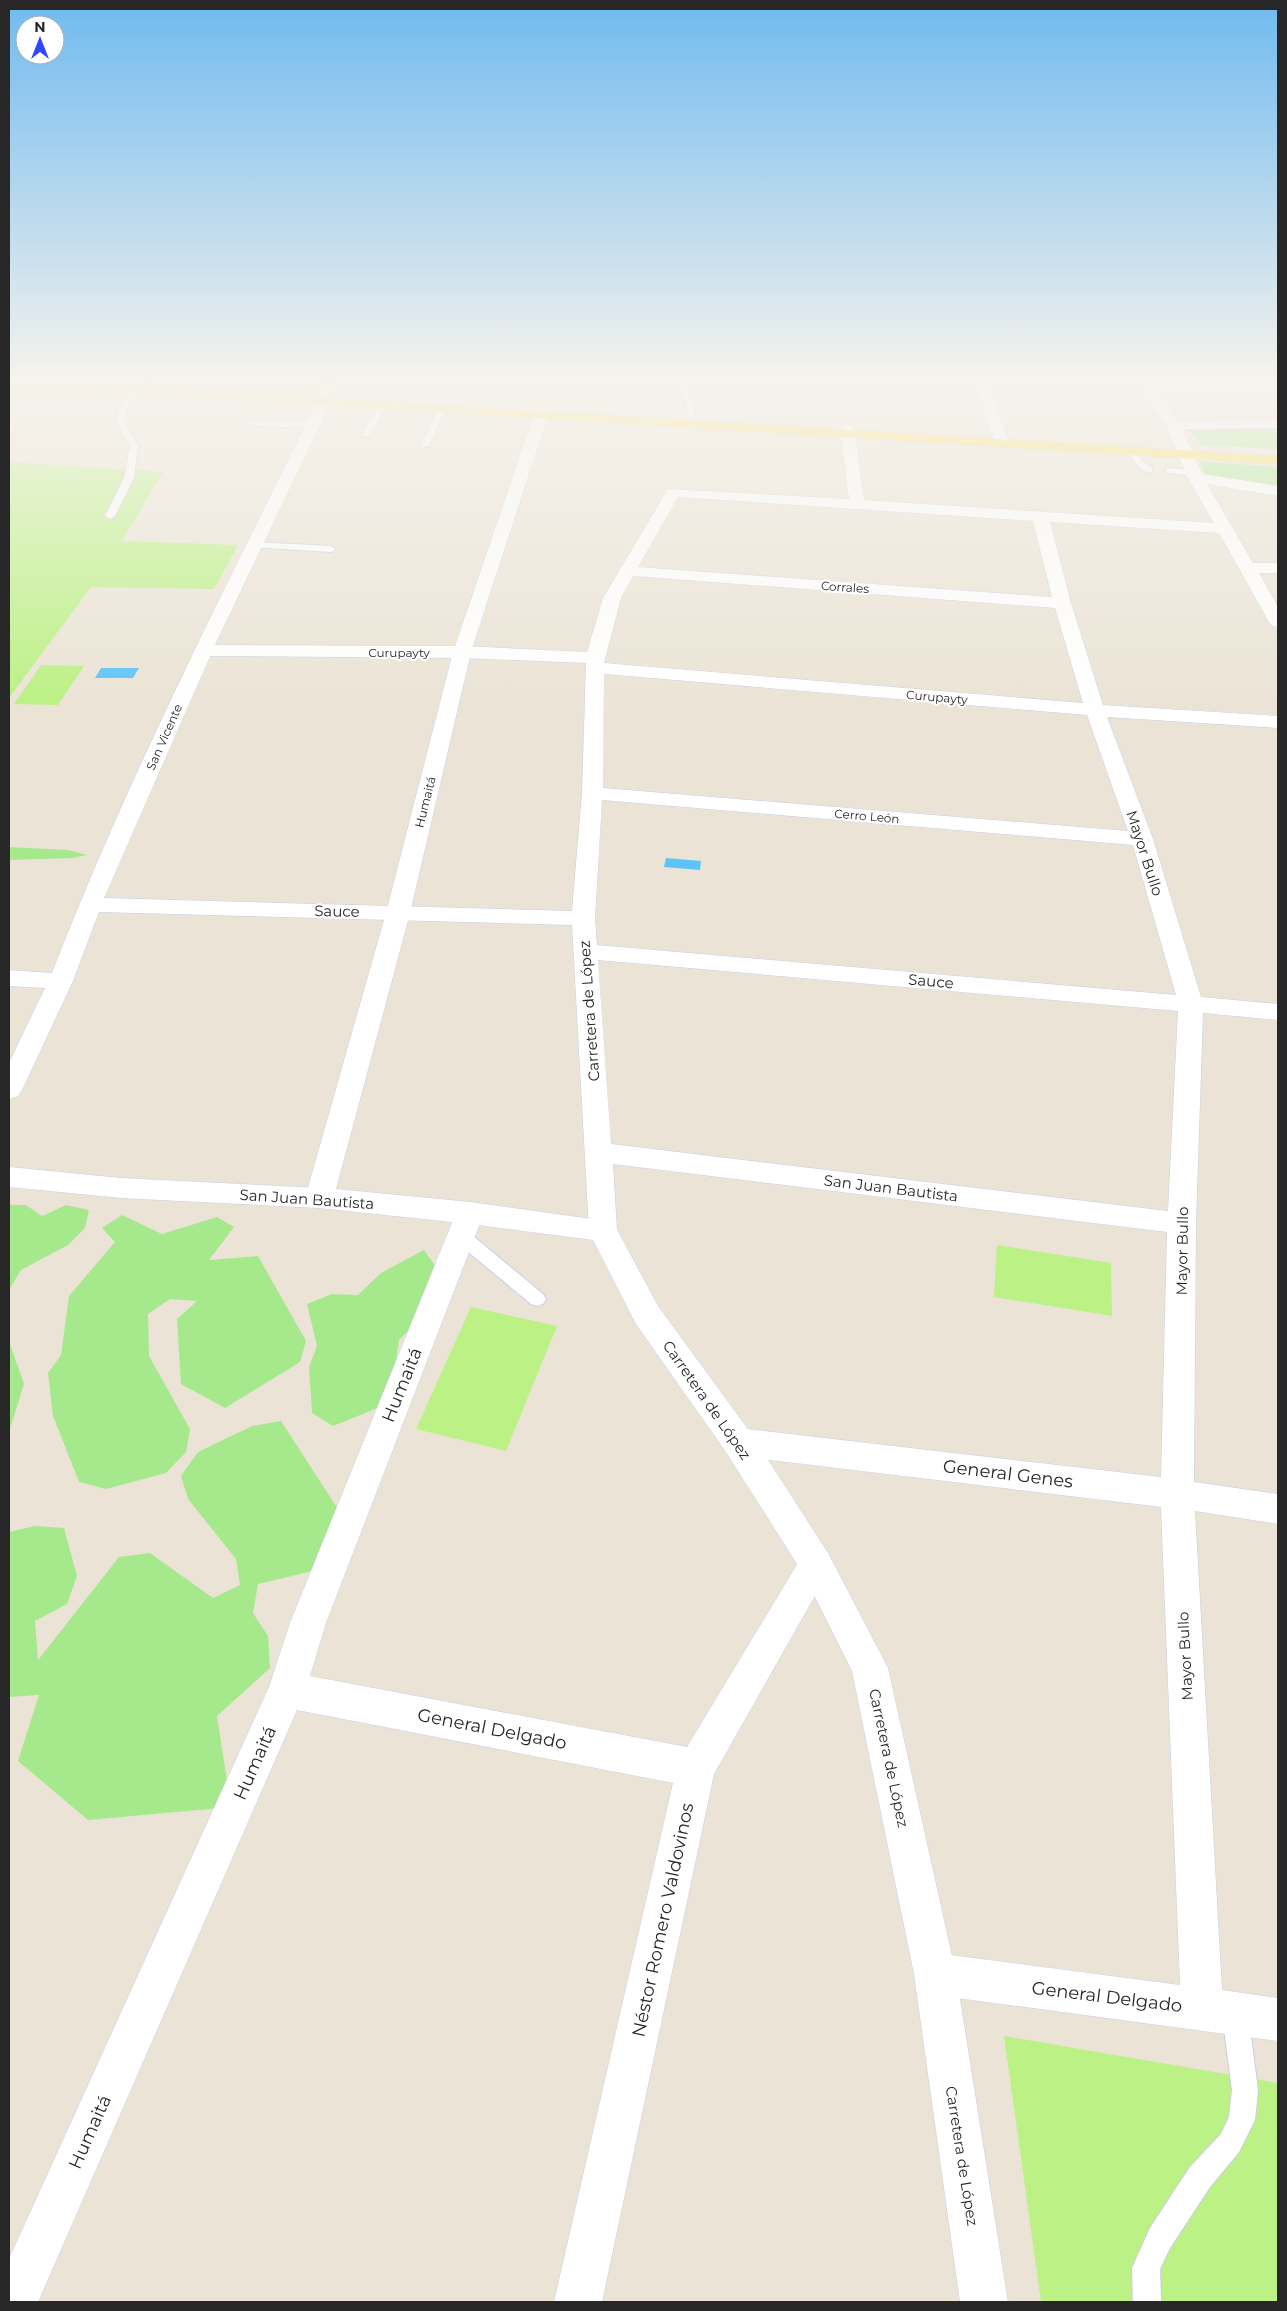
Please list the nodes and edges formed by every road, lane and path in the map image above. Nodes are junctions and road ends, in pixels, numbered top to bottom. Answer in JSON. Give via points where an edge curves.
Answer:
{"nodes":[{"id":1,"x":125,"y":487,"type":"edge"},
{"id":2,"x":282,"y":487,"type":"edge"},
{"id":3,"x":518,"y":487,"type":"edge"},
{"id":4,"x":855,"y":487,"type":"edge"},
{"id":5,"x":1202,"y":487,"type":"edge"},
{"id":6,"x":1256,"y":487,"type":"edge"},
{"id":7,"x":1278,"y":491,"type":"edge"},
{"id":8,"x":858,"y":504,"type":"junction"},
{"id":9,"x":110,"y":516,"type":"dead end"},
{"id":10,"x":1040,"y":516,"type":"junction"},
{"id":11,"x":1225,"y":528,"type":"junction"},
{"id":12,"x":254,"y":545,"type":"junction"},
{"id":13,"x":331,"y":548,"type":"dead end"},
{"id":14,"x":1247,"y":568,"type":"junction"},
{"id":15,"x":1278,"y":568,"type":"edge"},
{"id":16,"x":628,"y":571,"type":"junction"},
{"id":17,"x":1062,"y":603,"type":"junction"},
{"id":18,"x":1278,"y":622,"type":"edge"},
{"id":19,"x":203,"y":650,"type":"junction"},
{"id":20,"x":462,"y":652,"type":"junction"},
{"id":21,"x":595,"y":663,"type":"junction"},
{"id":22,"x":1095,"y":710,"type":"junction"},
{"id":23,"x":1278,"y":722,"type":"edge"},
{"id":24,"x":592,"y":793,"type":"junction"},
{"id":25,"x":1142,"y":839,"type":"junction"},
{"id":26,"x":90,"y":905,"type":"junction"},
{"id":27,"x":398,"y":913,"type":"junction"},
{"id":28,"x":583,"y":918,"type":"junction"},
{"id":29,"x":584,"y":951,"type":"junction"},
{"id":30,"x":9,"y":978,"type":"edge"},
{"id":31,"x":61,"y":981,"type":"junction"},
{"id":32,"x":1191,"y":1004,"type":"junction"},
{"id":33,"x":1278,"y":1012,"type":"edge"},
{"id":34,"x":9,"y":1090,"type":"edge"},
{"id":35,"x":599,"y":1152,"type":"junction"},
{"id":36,"x":9,"y":1177,"type":"edge"},
{"id":37,"x":319,"y":1198,"type":"junction"},
{"id":38,"x":1182,"y":1223,"type":"junction"},
{"id":39,"x":465,"y":1224,"type":"junction"},
{"id":40,"x":603,"y":1230,"type":"junction"},
{"id":41,"x":537,"y":1299,"type":"dead end"},
{"id":42,"x":738,"y":1442,"type":"junction"},
{"id":43,"x":1177,"y":1494,"type":"junction"},
{"id":44,"x":1278,"y":1509,"type":"edge"},
{"id":45,"x":816,"y":1564,"type":"junction"},
{"id":46,"x":287,"y":1690,"type":"junction"},
{"id":47,"x":696,"y":1768,"type":"junction"},
{"id":48,"x":935,"y":1974,"type":"junction"},
{"id":49,"x":1219,"y":2011,"type":"junction"},
{"id":50,"x":1278,"y":2019,"type":"edge"},
{"id":51,"x":14,"y":2302,"type":"edge"},
{"id":52,"x":578,"y":2302,"type":"edge"},
{"id":53,"x":984,"y":2302,"type":"edge"},
{"id":54,"x":1147,"y":2302,"type":"edge"}],
"edges":[{"from":1,"to":9,"type":"lane"},
{"from":2,"to":12,"type":"street","name":"San Vicente"},
{"from":3,"to":20,"type":"street","name":"Humaitá"},
{"from":4,"to":8,"type":"street"},
{"from":5,"to":11,"type":"street"},
{"from":6,"to":7,"type":"street"},
{"from":8,"to":10,"type":"street"},
{"from":8,"to":16,"type":"street","name":"Carretera de López","via":[[673,492]]},
{"from":10,"to":11,"type":"street"},
{"from":10,"to":17,"type":"street","name":"Mayor Bullo"},
{"from":11,"to":14,"type":"street"},
{"from":12,"to":13,"type":"lane"},
{"from":12,"to":19,"type":"street","name":"San Vicente"},
{"from":14,"to":15,"type":"street"},
{"from":14,"to":18,"type":"street"},
{"from":16,"to":17,"type":"street","name":"Corrales"},
{"from":16,"to":21,"type":"street","name":"Carretera de López","via":[[612,598]]},
{"from":17,"to":22,"type":"street","name":"Mayor Bullo"},
{"from":19,"to":20,"type":"street","name":"Curupayty"},
{"from":19,"to":26,"type":"street","name":"San Vicente"},
{"from":20,"to":21,"type":"street","name":"Curupayty"},
{"from":20,"to":27,"type":"street","name":"Humaitá"},
{"from":21,"to":22,"type":"street","name":"Curupayty"},
{"from":21,"to":24,"type":"street","name":"Carretera de López"},
{"from":22,"to":23,"type":"street","name":"Curupayty"},
{"from":22,"to":25,"type":"street","name":"Mayor Bullo"},
{"from":24,"to":25,"type":"street","name":"Cerro León"},
{"from":24,"to":28,"type":"street","name":"Carretera de López"},
{"from":25,"to":32,"type":"street","name":"Mayor Bullo"},
{"from":26,"to":27,"type":"street","name":"Sauce"},
{"from":26,"to":31,"type":"street","name":"San Vicente"},
{"from":27,"to":28,"type":"street","name":"Sauce"},
{"from":27,"to":37,"type":"street","name":"Humaitá"},
{"from":28,"to":29,"type":"street","name":"Carretera de López"},
{"from":29,"to":32,"type":"street","name":"Sauce"},
{"from":29,"to":35,"type":"street","name":"Carretera de López"},
{"from":30,"to":31,"type":"street"},
{"from":31,"to":34,"type":"street","name":"San Vicente"},
{"from":32,"to":33,"type":"street","name":"Sauce"},
{"from":32,"to":38,"type":"street","name":"Mayor Bullo"},
{"from":35,"to":38,"type":"street","name":"San Juan Bautista"},
{"from":35,"to":40,"type":"street","name":"Carretera de López"},
{"from":36,"to":37,"type":"street","name":"San Juan Bautista","via":[[121,1188]]},
{"from":37,"to":39,"type":"street","name":"San Juan Bautista"},
{"from":38,"to":43,"type":"street","name":"Mayor Bullo"},
{"from":39,"to":40,"type":"street","name":"San Juan Bautista"},
{"from":39,"to":41,"type":"lane"},
{"from":39,"to":46,"type":"street","name":"Humaitá","via":[[308,1623]]},
{"from":40,"to":42,"type":"street","name":"Carretera de López","via":[[647,1315]]},
{"from":42,"to":43,"type":"street","name":"General Genes"},
{"from":42,"to":45,"type":"street","name":"Carretera de López"},
{"from":43,"to":44,"type":"street","name":"General Genes"},
{"from":43,"to":49,"type":"street","name":"Mayor Bullo"},
{"from":45,"to":47,"type":"street","name":"Néstor Romero Valdovinos"},
{"from":45,"to":48,"type":"street","name":"Carretera de López","via":[[870,1668]]},
{"from":46,"to":47,"type":"street","name":"General Delgado"},
{"from":46,"to":51,"type":"street","name":"Humaitá"},
{"from":47,"to":52,"type":"street","name":"Néstor Romero Valdovinos"},
{"from":48,"to":49,"type":"street","name":"General Delgado"},
{"from":48,"to":53,"type":"street","name":"Carretera de López"},
{"from":49,"to":50,"type":"street","name":"General Delgado"},
{"from":49,"to":54,"type":"lane","via":[[1245,2090],[1242,2120],[1230,2143],[1200,2177],[1160,2238],[1146,2268]]}]}
